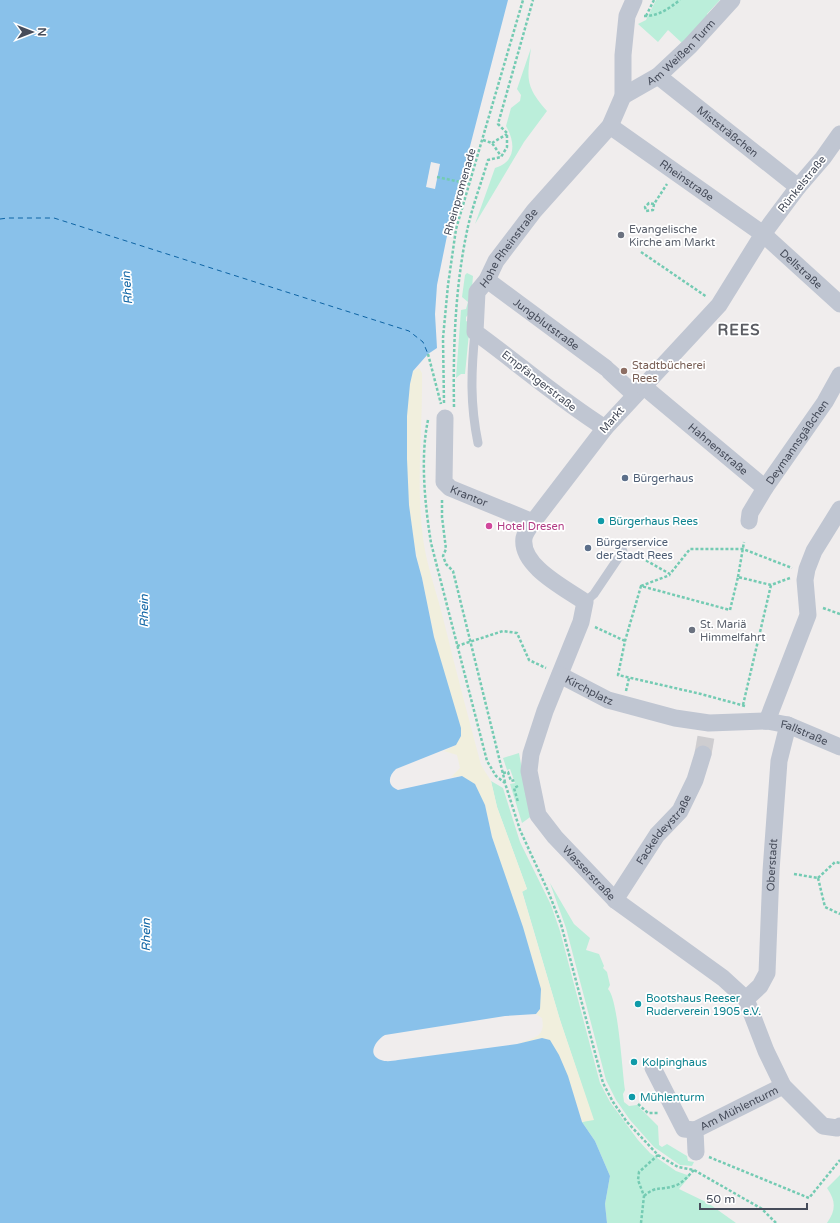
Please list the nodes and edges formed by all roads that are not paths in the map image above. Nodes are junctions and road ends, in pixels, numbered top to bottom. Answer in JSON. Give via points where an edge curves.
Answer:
{"nodes":[{"id":1,"x":634,"y":0,"type":"edge"},
{"id":2,"x":732,"y":0,"type":"edge"},
{"id":3,"x":658,"y":76,"type":"junction"},
{"id":4,"x":623,"y":96,"type":"junction"},
{"id":5,"x":610,"y":126,"type":"junction"},
{"id":6,"x":840,"y":134,"type":"edge"},
{"id":7,"x":798,"y":187,"type":"junction"},
{"id":8,"x":763,"y":234,"type":"junction"},
{"id":9,"x":487,"y":280,"type":"junction"},
{"id":10,"x":838,"y":297,"type":"edge"},
{"id":11,"x":476,"y":332,"type":"junction"},
{"id":12,"x":840,"y":374,"type":"edge"},
{"id":13,"x":639,"y":390,"type":"junction"},
{"id":14,"x":449,"y":413,"type":"road end"},
{"id":15,"x":604,"y":428,"type":"junction"},
{"id":16,"x":478,"y":443,"type":"dead end"},
{"id":17,"x":765,"y":488,"type":"junction"},
{"id":18,"x":840,"y":509,"type":"edge"},
{"id":19,"x":749,"y":521,"type":"dead end"},
{"id":20,"x":532,"y":522,"type":"junction"},
{"id":21,"x":623,"y":551,"type":"road end"},
{"id":22,"x":585,"y":602,"type":"junction"},
{"id":23,"x":560,"y":675,"type":"junction"},
{"id":24,"x":768,"y":718,"type":"junction"},
{"id":25,"x":788,"y":725,"type":"junction"},
{"id":26,"x":840,"y":747,"type":"edge"},
{"id":27,"x":703,"y":754,"type":"tunnel mouth"},
{"id":28,"x":615,"y":900,"type":"junction"},
{"id":29,"x":746,"y":999,"type":"junction"},
{"id":30,"x":653,"y":1068,"type":"dead end"},
{"id":31,"x":783,"y":1086,"type":"junction"},
{"id":32,"x":838,"y":1127,"type":"edge"},
{"id":33,"x":695,"y":1130,"type":"junction"},
{"id":34,"x":696,"y":1152,"type":"road end"}],
"edges":[{"from":1,"to":4,"type":"street","via":[[627,16],[623,55]]},
{"from":2,"to":3,"type":"street","name":"Am Weißen Turm"},
{"from":3,"to":4,"type":"street","name":"Am Weißen Turm"},
{"from":3,"to":7,"type":"street","name":"Miststräßchen"},
{"from":4,"to":5,"type":"street","name":"Hohe Rheinstraße"},
{"from":5,"to":8,"type":"street","name":"Rheinstraße"},
{"from":5,"to":9,"type":"street","name":"Hohe Rheinstraße","via":[[534,212],[496,261]]},
{"from":6,"to":7,"type":"street","name":"Rünkelstraße"},
{"from":7,"to":8,"type":"street","name":"Rünkelstraße"},
{"from":8,"to":10,"type":"street","name":"Dellstraße"},
{"from":8,"to":13,"type":"street","name":"Markt","via":[[719,305]]},
{"from":9,"to":11,"type":"street","name":"Hohe Rheinstraße","via":[[477,292]]},
{"from":9,"to":13,"type":"street","name":"Jungblutstraße"},
{"from":11,"to":15,"type":"street","name":"Empfängerstraße","via":[[567,404]]},
{"from":11,"to":16,"type":"lane","name":"Hohe Rheinstraße","via":[[471,372],[472,415]]},
{"from":12,"to":17,"type":"street","name":"Deymannsgäßchen","via":[[825,402]]},
{"from":13,"to":15,"type":"street","name":"Markt"},
{"from":13,"to":17,"type":"street","name":"Hahnenstraße"},
{"from":14,"to":20,"type":"street","name":"Krantor","via":[[444,482],[450,488]]},
{"from":15,"to":20,"type":"street","name":"Markt"},
{"from":17,"to":19,"type":"street","via":[[750,514]]},
{"from":18,"to":24,"type":"street","via":[[814,551],[807,569],[805,580],[808,615]]},
{"from":20,"to":22,"type":"street","name":"Markt","via":[[524,537],[524,550],[535,567]]},
{"from":21,"to":22,"type":"lane","via":[[594,594]]},
{"from":22,"to":23,"type":"street","name":"Kirchplatz","via":[[582,622]]},
{"from":23,"to":24,"type":"street","name":"Kirchplatz","via":[[608,700],[708,727]]},
{"from":23,"to":28,"type":"street","name":"Wasserstraße","via":[[531,754],[529,770],[538,815],[555,837]]},
{"from":24,"to":25,"type":"street","name":"Fallstraße"},
{"from":25,"to":26,"type":"street","name":"Fallstraße"},
{"from":25,"to":29,"type":"street","name":"Oberstadt","via":[[778,769],[767,973],[760,986]]},
{"from":27,"to":28,"type":"street","name":"Fackeldeystraße","via":[[695,780],[680,811],[650,845]]},
{"from":28,"to":29,"type":"street","name":"Wasserstraße","via":[[723,978]]},
{"from":29,"to":31,"type":"street","name":"Wasserstraße"},
{"from":30,"to":33,"type":"street","name":"Am Mühlenturm","via":[[684,1129]]},
{"from":31,"to":32,"type":"street","via":[[823,1126]]},
{"from":31,"to":33,"type":"street","name":"Am Mühlenturm"},
{"from":33,"to":34,"type":"street","name":"Am Mühlenturm"}]}
